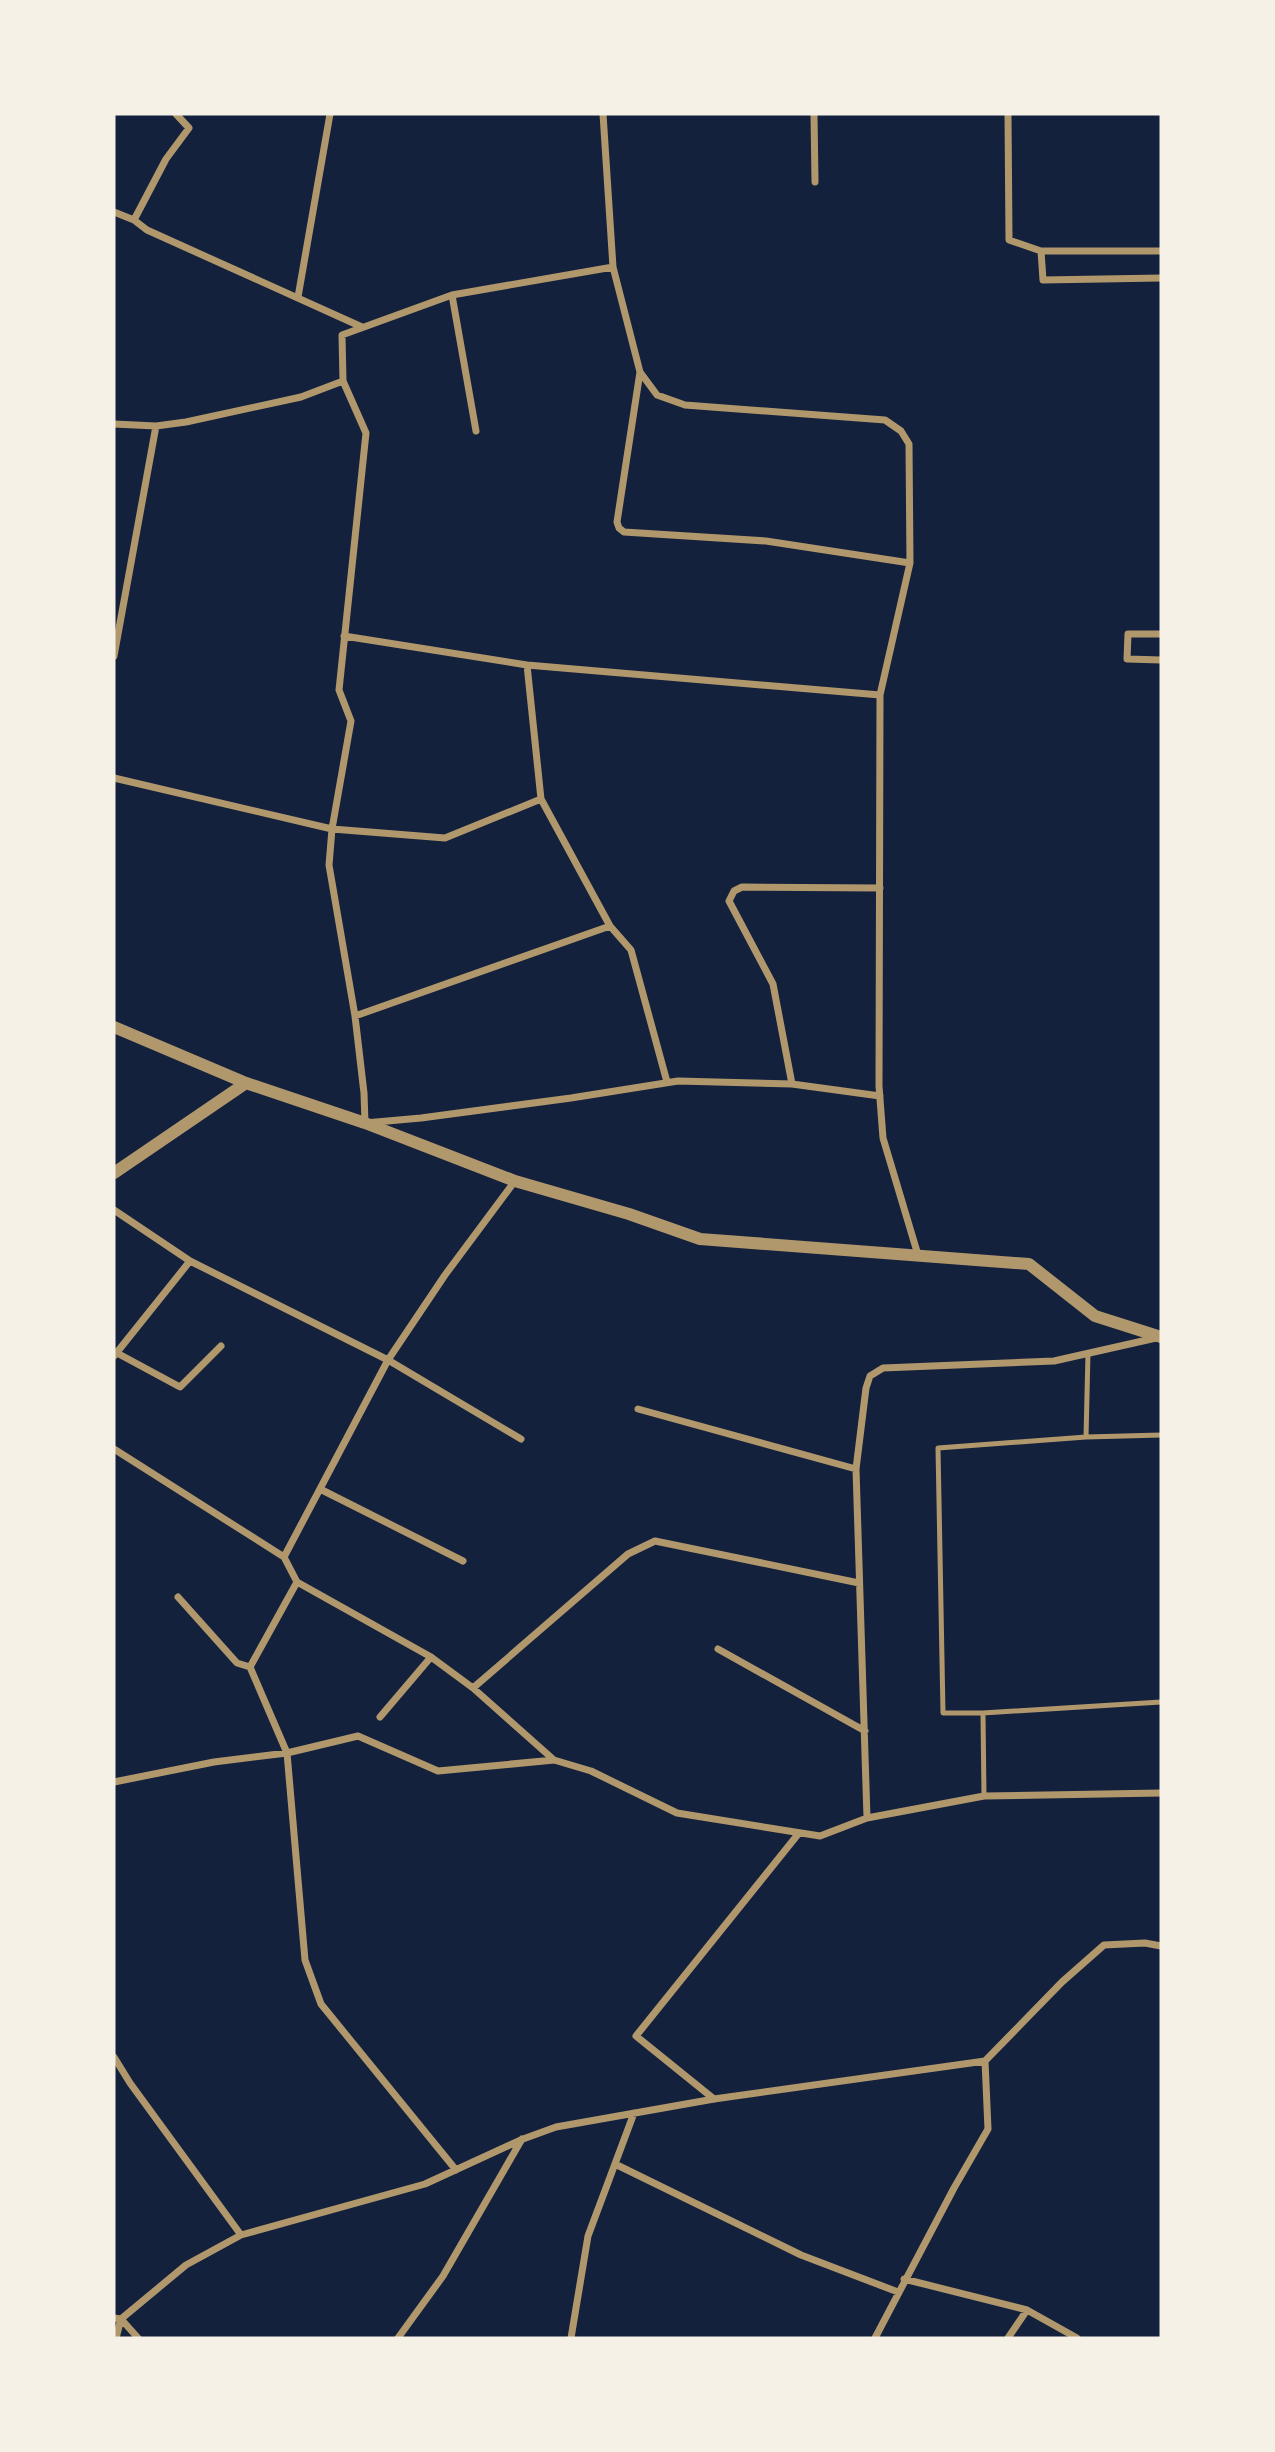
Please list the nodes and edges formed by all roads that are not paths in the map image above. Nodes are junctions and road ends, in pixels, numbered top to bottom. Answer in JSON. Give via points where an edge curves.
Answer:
{"nodes":[{"id":1,"x":176,"y":114,"type":"edge"},
{"id":2,"x":330,"y":114,"type":"edge"},
{"id":3,"x":603,"y":114,"type":"edge"},
{"id":4,"x":814,"y":114,"type":"edge"},
{"id":5,"x":1008,"y":114,"type":"edge"},
{"id":6,"x":815,"y":182,"type":"dead end"},
{"id":7,"x":114,"y":212,"type":"edge"},
{"id":8,"x":134,"y":220,"type":"junction"},
{"id":9,"x":1041,"y":251,"type":"junction"},
{"id":10,"x":1161,"y":251,"type":"edge"},
{"id":11,"x":613,"y":267,"type":"junction"},
{"id":12,"x":1161,"y":278,"type":"edge"},
{"id":13,"x":452,"y":295,"type":"junction"},
{"id":14,"x":298,"y":297,"type":"junction"},
{"id":15,"x":362,"y":327,"type":"junction"},
{"id":16,"x":640,"y":372,"type":"junction"},
{"id":17,"x":343,"y":381,"type":"junction"},
{"id":18,"x":114,"y":424,"type":"edge"},
{"id":19,"x":156,"y":426,"type":"junction"},
{"id":20,"x":476,"y":431,"type":"dead end"},
{"id":21,"x":909,"y":563,"type":"junction"},
{"id":22,"x":1161,"y":634,"type":"edge"},
{"id":23,"x":344,"y":636,"type":"junction"},
{"id":24,"x":114,"y":656,"type":"edge"},
{"id":25,"x":1161,"y":660,"type":"edge"},
{"id":26,"x":527,"y":665,"type":"junction"},
{"id":27,"x":880,"y":695,"type":"junction"},
{"id":28,"x":114,"y":778,"type":"edge"},
{"id":29,"x":541,"y":799,"type":"junction"},
{"id":30,"x":332,"y":829,"type":"junction"},
{"id":31,"x":880,"y":888,"type":"junction"},
{"id":32,"x":610,"y":926,"type":"junction"},
{"id":33,"x":355,"y":1016,"type":"junction"},
{"id":34,"x":114,"y":1027,"type":"edge"},
{"id":35,"x":667,"y":1082,"type":"junction"},
{"id":36,"x":246,"y":1083,"type":"junction"},
{"id":37,"x":792,"y":1084,"type":"junction"},
{"id":38,"x":880,"y":1096,"type":"junction"},
{"id":39,"x":365,"y":1123,"type":"junction"},
{"id":40,"x":114,"y":1173,"type":"edge"},
{"id":41,"x":515,"y":1181,"type":"junction"},
{"id":42,"x":114,"y":1210,"type":"edge"},
{"id":43,"x":918,"y":1255,"type":"junction"},
{"id":44,"x":190,"y":1261,"type":"junction"},
{"id":45,"x":1161,"y":1337,"type":"edge"},
{"id":46,"x":221,"y":1346,"type":"dead end"},
{"id":47,"x":1088,"y":1353,"type":"junction"},
{"id":48,"x":115,"y":1354,"type":"edge"},
{"id":49,"x":388,"y":1360,"type":"junction"},
{"id":50,"x":638,"y":1409,"type":"dead end"},
{"id":51,"x":1161,"y":1435,"type":"edge"},
{"id":52,"x":1086,"y":1437,"type":"junction"},
{"id":53,"x":521,"y":1439,"type":"dead end"},
{"id":54,"x":114,"y":1449,"type":"edge"},
{"id":55,"x":856,"y":1469,"type":"junction"},
{"id":56,"x":320,"y":1489,"type":"junction"},
{"id":57,"x":284,"y":1557,"type":"junction"},
{"id":58,"x":463,"y":1562,"type":"dead end"},
{"id":59,"x":297,"y":1582,"type":"junction"},
{"id":60,"x":859,"y":1583,"type":"junction"},
{"id":61,"x":178,"y":1597,"type":"dead end"},
{"id":62,"x":718,"y":1649,"type":"dead end"},
{"id":63,"x":431,"y":1657,"type":"junction"},
{"id":64,"x":250,"y":1667,"type":"junction"},
{"id":65,"x":473,"y":1688,"type":"junction"},
{"id":66,"x":1161,"y":1702,"type":"edge"},
{"id":67,"x":983,"y":1713,"type":"junction"},
{"id":68,"x":380,"y":1717,"type":"dead end"},
{"id":69,"x":864,"y":1731,"type":"junction"},
{"id":70,"x":287,"y":1753,"type":"junction"},
{"id":71,"x":554,"y":1760,"type":"junction"},
{"id":72,"x":114,"y":1782,"type":"edge"},
{"id":73,"x":1161,"y":1793,"type":"edge"},
{"id":74,"x":984,"y":1796,"type":"junction"},
{"id":75,"x":867,"y":1818,"type":"junction"},
{"id":76,"x":799,"y":1833,"type":"junction"},
{"id":77,"x":1161,"y":1946,"type":"edge"},
{"id":78,"x":114,"y":2057,"type":"edge"},
{"id":79,"x":985,"y":2061,"type":"junction"},
{"id":80,"x":715,"y":2099,"type":"junction"},
{"id":81,"x":635,"y":2113,"type":"junction"},
{"id":82,"x":523,"y":2139,"type":"junction"},
{"id":83,"x":615,"y":2164,"type":"junction"},
{"id":84,"x":456,"y":2170,"type":"junction"},
{"id":85,"x":242,"y":2235,"type":"junction"},
{"id":86,"x":904,"y":2279,"type":"junction"},
{"id":87,"x":898,"y":2292,"type":"junction"},
{"id":88,"x":1027,"y":2309,"type":"junction"},
{"id":89,"x":117,"y":2318,"type":"edge"},
{"id":90,"x":116,"y":2338,"type":"edge"},
{"id":91,"x":138,"y":2338,"type":"edge"},
{"id":92,"x":398,"y":2338,"type":"edge"},
{"id":93,"x":571,"y":2338,"type":"edge"},
{"id":94,"x":875,"y":2338,"type":"edge"},
{"id":95,"x":1008,"y":2338,"type":"edge"},
{"id":96,"x":1077,"y":2338,"type":"edge"}],
"edges":[{"from":1,"to":8,"type":"street","via":[[189,128],[166,159]]},
{"from":2,"to":14,"type":"street"},
{"from":3,"to":11,"type":"street"},
{"from":4,"to":6,"type":"street"},
{"from":5,"to":9,"type":"street","via":[[1009,240]]},
{"from":7,"to":8,"type":"street"},
{"from":8,"to":14,"type":"street","via":[[147,230]]},
{"from":9,"to":10,"type":"street"},
{"from":9,"to":12,"type":"street","via":[[1043,280]]},
{"from":11,"to":13,"type":"street"},
{"from":11,"to":16,"type":"street"},
{"from":13,"to":15,"type":"street"},
{"from":13,"to":20,"type":"street"},
{"from":14,"to":15,"type":"street"},
{"from":15,"to":17,"type":"street","via":[[342,335]]},
{"from":16,"to":21,"type":"street","via":[[657,395],[685,405],[885,420],[901,431],[909,444]]},
{"from":16,"to":21,"type":"street","via":[[617,522],[624,532],[766,541]]},
{"from":17,"to":19,"type":"street","via":[[301,397]]},
{"from":17,"to":23,"type":"street","via":[[366,433]]},
{"from":18,"to":19,"type":"street"},
{"from":19,"to":24,"type":"street"},
{"from":21,"to":27,"type":"street"},
{"from":22,"to":25,"type":"street","via":[[1128,634],[1127,659]]},
{"from":23,"to":26,"type":"street"},
{"from":23,"to":30,"type":"street","via":[[340,690],[351,721]]},
{"from":26,"to":27,"type":"street"},
{"from":26,"to":29,"type":"street"},
{"from":27,"to":31,"type":"street"},
{"from":28,"to":30,"type":"street"},
{"from":29,"to":30,"type":"street","via":[[445,838]]},
{"from":29,"to":32,"type":"street"},
{"from":30,"to":33,"type":"street","via":[[329,865]]},
{"from":31,"to":37,"type":"street","via":[[742,887],[729,901],[773,984]]},
{"from":31,"to":38,"type":"street"},
{"from":32,"to":33,"type":"street"},
{"from":32,"to":35,"type":"street","via":[[631,950]]},
{"from":33,"to":39,"type":"street"},
{"from":34,"to":36,"type":"street"},
{"from":35,"to":37,"type":"street"},
{"from":35,"to":39,"type":"street"},
{"from":36,"to":39,"type":"street"},
{"from":36,"to":40,"type":"street"},
{"from":37,"to":38,"type":"street"},
{"from":38,"to":43,"type":"street","via":[[883,1138]]},
{"from":39,"to":41,"type":"street"},
{"from":41,"to":43,"type":"street","via":[[700,1239]]},
{"from":41,"to":49,"type":"street"},
{"from":42,"to":44,"type":"street"},
{"from":43,"to":45,"type":"street","via":[[1029,1264],[1095,1316]]},
{"from":44,"to":48,"type":"street"},
{"from":44,"to":49,"type":"street"},
{"from":45,"to":47,"type":"street"},
{"from":46,"to":48,"type":"street","via":[[180,1387]]},
{"from":47,"to":52,"type":"lane"},
{"from":47,"to":55,"type":"street","via":[[1054,1361],[883,1368],[870,1376],[866,1388]]},
{"from":49,"to":53,"type":"street"},
{"from":49,"to":56,"type":"street"},
{"from":50,"to":55,"type":"street"},
{"from":51,"to":52,"type":"lane"},
{"from":52,"to":67,"type":"lane","via":[[938,1448],[943,1713]]},
{"from":54,"to":57,"type":"street"},
{"from":55,"to":60,"type":"street"},
{"from":56,"to":57,"type":"street"},
{"from":56,"to":58,"type":"street"},
{"from":57,"to":59,"type":"street"},
{"from":59,"to":63,"type":"street"},
{"from":59,"to":64,"type":"street"},
{"from":60,"to":65,"type":"street","via":[[655,1541],[628,1554]]},
{"from":60,"to":69,"type":"street"},
{"from":61,"to":64,"type":"street","via":[[237,1662]]},
{"from":62,"to":69,"type":"street"},
{"from":63,"to":65,"type":"street"},
{"from":63,"to":68,"type":"street"},
{"from":64,"to":70,"type":"street"},
{"from":65,"to":71,"type":"street"},
{"from":66,"to":67,"type":"lane"},
{"from":67,"to":74,"type":"lane"},
{"from":69,"to":75,"type":"street"},
{"from":70,"to":71,"type":"street","via":[[358,1736],[438,1771]]},
{"from":70,"to":72,"type":"street"},
{"from":70,"to":84,"type":"street","via":[[305,1960],[321,2004]]},
{"from":71,"to":76,"type":"street","via":[[591,1771],[677,1813]]},
{"from":73,"to":74,"type":"street"},
{"from":74,"to":75,"type":"street"},
{"from":75,"to":76,"type":"street","via":[[820,1836]]},
{"from":76,"to":80,"type":"street","via":[[636,2036]]},
{"from":77,"to":79,"type":"street","via":[[1104,1945]]},
{"from":78,"to":85,"type":"street"},
{"from":79,"to":80,"type":"street"},
{"from":79,"to":86,"type":"street","via":[[988,2129]]},
{"from":80,"to":81,"type":"street"},
{"from":81,"to":82,"type":"street","via":[[556,2127]]},
{"from":81,"to":83,"type":"street"},
{"from":82,"to":84,"type":"street"},
{"from":82,"to":92,"type":"street","via":[[443,2276]]},
{"from":83,"to":87,"type":"street","via":[[801,2255]]},
{"from":83,"to":93,"type":"street","via":[[588,2236]]},
{"from":84,"to":85,"type":"street","via":[[425,2185]]},
{"from":85,"to":89,"type":"street","via":[[186,2266]]},
{"from":86,"to":87,"type":"street"},
{"from":86,"to":88,"type":"street"},
{"from":87,"to":94,"type":"street"},
{"from":88,"to":95,"type":"street"},
{"from":88,"to":96,"type":"street"},
{"from":89,"to":90,"type":"street"},
{"from":89,"to":91,"type":"street"}]}
